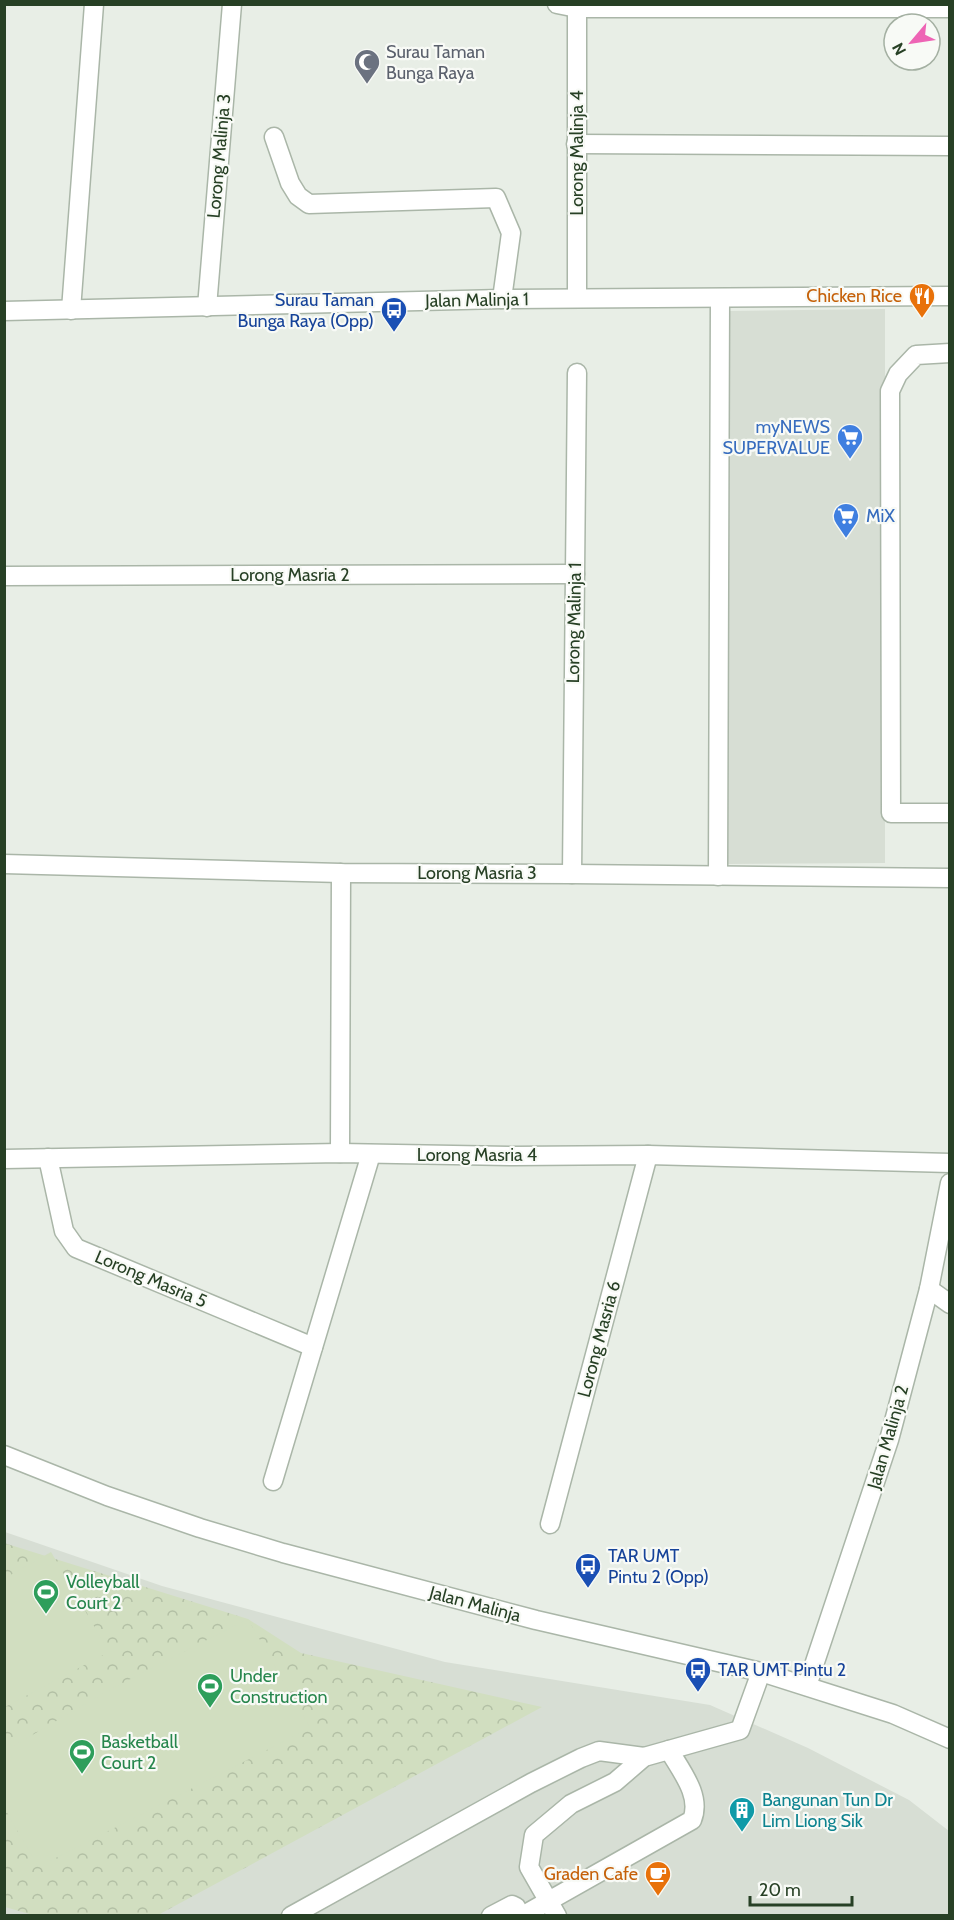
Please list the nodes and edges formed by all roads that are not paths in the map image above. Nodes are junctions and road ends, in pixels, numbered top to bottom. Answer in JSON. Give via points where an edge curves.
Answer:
{"nodes":[{"id":1,"x":94,"y":4,"type":"edge"},
{"id":2,"x":232,"y":4,"type":"edge"},
{"id":3,"x":557,"y":4,"type":"edge"},
{"id":4,"x":577,"y":8,"type":"junction"},
{"id":5,"x":950,"y":8,"type":"edge"},
{"id":6,"x":274,"y":137,"type":"dead end"},
{"id":7,"x":576,"y":144,"type":"junction"},
{"id":8,"x":950,"y":146,"type":"edge"},
{"id":9,"x":950,"y":296,"type":"edge"},
{"id":10,"x":577,"y":298,"type":"junction"},
{"id":11,"x":720,"y":298,"type":"junction"},
{"id":12,"x":502,"y":299,"type":"junction"},
{"id":13,"x":207,"y":307,"type":"junction"},
{"id":14,"x":71,"y":310,"type":"junction"},
{"id":15,"x":4,"y":311,"type":"edge"},
{"id":16,"x":950,"y":353,"type":"edge"},
{"id":17,"x":577,"y":373,"type":"dead end"},
{"id":18,"x":575,"y":574,"type":"junction"},
{"id":19,"x":4,"y":576,"type":"edge"},
{"id":20,"x":950,"y":813,"type":"edge"},
{"id":21,"x":4,"y":864,"type":"edge"},
{"id":22,"x":341,"y":873,"type":"junction"},
{"id":23,"x":572,"y":874,"type":"junction"},
{"id":24,"x":718,"y":876,"type":"junction"},
{"id":25,"x":950,"y":878,"type":"edge"},
{"id":26,"x":340,"y":1153,"type":"junction"},
{"id":27,"x":371,"y":1154,"type":"junction"},
{"id":28,"x":648,"y":1155,"type":"junction"},
{"id":29,"x":48,"y":1158,"type":"junction"},
{"id":30,"x":4,"y":1159,"type":"edge"},
{"id":31,"x":950,"y":1162,"type":"edge"},
{"id":32,"x":950,"y":1183,"type":"edge"},
{"id":33,"x":928,"y":1289,"type":"junction"},
{"id":34,"x":950,"y":1304,"type":"edge"},
{"id":35,"x":313,"y":1347,"type":"junction"},
{"id":36,"x":4,"y":1455,"type":"edge"},
{"id":37,"x":273,"y":1481,"type":"dead end"},
{"id":38,"x":550,"y":1524,"type":"dead end"},
{"id":39,"x":761,"y":1672,"type":"junction"},
{"id":40,"x":807,"y":1686,"type":"junction"},
{"id":41,"x":950,"y":1739,"type":"edge"},
{"id":42,"x":669,"y":1750,"type":"junction"},
{"id":43,"x":644,"y":1757,"type":"junction"},
{"id":44,"x":553,"y":1909,"type":"edge"},
{"id":45,"x":291,"y":1916,"type":"edge"},
{"id":46,"x":491,"y":1916,"type":"edge"},
{"id":47,"x":521,"y":1916,"type":"edge"}],
"edges":[{"from":1,"to":14,"type":"street"},
{"from":2,"to":13,"type":"street","name":"Lorong Malinja 3"},
{"from":3,"to":4,"type":"street"},
{"from":4,"to":5,"type":"street"},
{"from":4,"to":7,"type":"street","name":"Lorong Malinja 4"},
{"from":6,"to":12,"type":"street","via":[[290,183],[309,204],[496,198],[511,233]]},
{"from":7,"to":8,"type":"street"},
{"from":7,"to":10,"type":"street","name":"Lorong Malinja 4"},
{"from":9,"to":11,"type":"street","name":"Jalan Malinja 1"},
{"from":10,"to":11,"type":"street","name":"Jalan Malinja 1"},
{"from":10,"to":12,"type":"street","name":"Jalan Malinja 1"},
{"from":11,"to":24,"type":"street"},
{"from":12,"to":13,"type":"street","name":"Jalan Malinja 1"},
{"from":13,"to":14,"type":"street","name":"Jalan Malinja 1"},
{"from":14,"to":15,"type":"street","name":"Jalan Malinja 1"},
{"from":16,"to":20,"type":"street","via":[[916,355],[898,374],[890,391],[890,438],[891,813]]},
{"from":17,"to":18,"type":"street","name":"Lorong Malinja 1"},
{"from":18,"to":19,"type":"street","name":"Lorong Masria 2"},
{"from":18,"to":23,"type":"street","name":"Lorong Malinja 1"},
{"from":21,"to":22,"type":"street","name":"Lorong Masria 3"},
{"from":22,"to":23,"type":"street","name":"Lorong Masria 3"},
{"from":22,"to":26,"type":"street"},
{"from":23,"to":24,"type":"street","name":"Lorong Masria 3"},
{"from":24,"to":25,"type":"street","name":"Lorong Masria 3"},
{"from":26,"to":27,"type":"street","name":"Lorong Masria 4"},
{"from":26,"to":29,"type":"street","name":"Lorong Masria 4"},
{"from":27,"to":28,"type":"street","name":"Lorong Masria 4"},
{"from":27,"to":35,"type":"street"},
{"from":28,"to":31,"type":"street","name":"Lorong Masria 4"},
{"from":28,"to":38,"type":"street","name":"Lorong Masria 6"},
{"from":29,"to":30,"type":"street","name":"Lorong Masria 4"},
{"from":29,"to":35,"type":"street","name":"Lorong Masria 5","via":[[64,1232],[76,1248]]},
{"from":32,"to":33,"type":"street","name":"Jalan Malinja 2"},
{"from":33,"to":34,"type":"street"},
{"from":33,"to":40,"type":"street","name":"Jalan Malinja 2","via":[[889,1440]]},
{"from":35,"to":37,"type":"street"},
{"from":36,"to":39,"type":"street","name":"Jalan Malinja","via":[[107,1496],[283,1552],[536,1620]]},
{"from":39,"to":40,"type":"street","name":"Jalan Malinja"},
{"from":39,"to":42,"type":"street","via":[[740,1730]]},
{"from":40,"to":41,"type":"street","name":"Jalan Malinja","via":[[893,1714]]},
{"from":42,"to":43,"type":"street"},
{"from":42,"to":44,"type":"street","via":[[695,1799],[692,1820]]},
{"from":43,"to":44,"type":"street","via":[[615,1782],[570,1804],[534,1835],[529,1867]]},
{"from":43,"to":45,"type":"street","via":[[599,1751],[581,1758]]},
{"from":44,"to":47,"type":"street"},
{"from":46,"to":47,"type":"street","via":[[512,1905]]}]}
